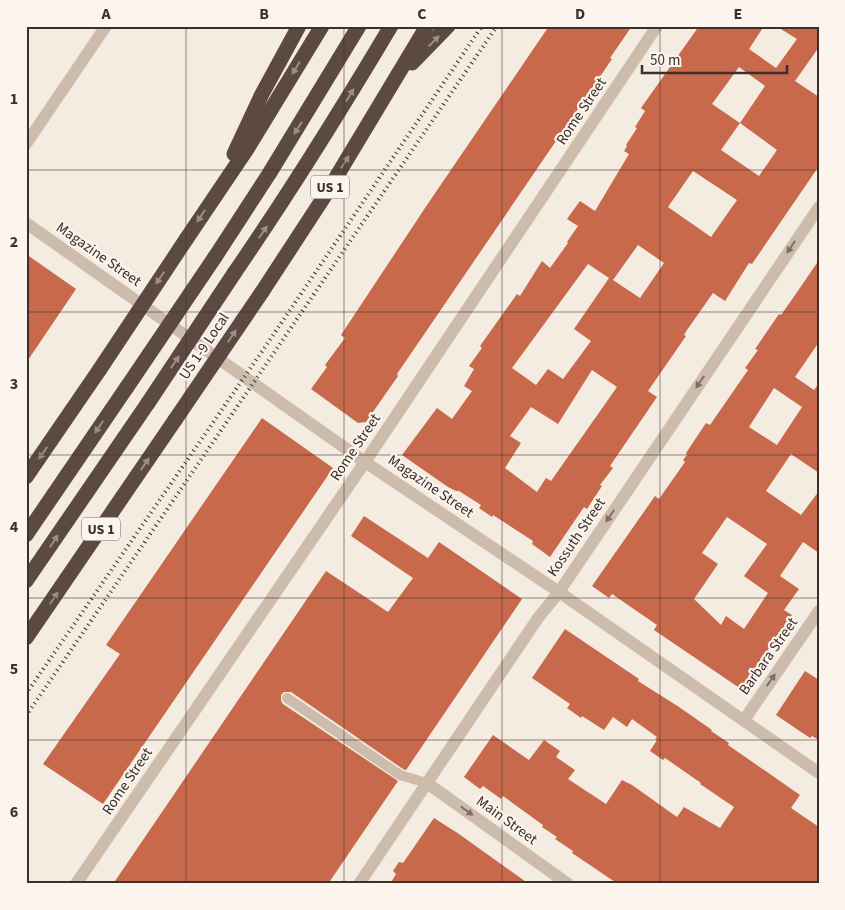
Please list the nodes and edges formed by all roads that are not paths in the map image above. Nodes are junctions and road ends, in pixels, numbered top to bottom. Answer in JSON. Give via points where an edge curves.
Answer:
{"nodes":[{"id":1,"x":106,"y":26,"type":"edge"},
{"id":2,"x":299,"y":26,"type":"edge"},
{"id":3,"x":322,"y":26,"type":"edge"},
{"id":4,"x":359,"y":26,"type":"edge"},
{"id":5,"x":391,"y":26,"type":"edge"},
{"id":6,"x":427,"y":26,"type":"edge"},
{"id":7,"x":448,"y":26,"type":"edge"},
{"id":8,"x":657,"y":26,"type":"edge"},
{"id":9,"x":395,"y":80,"type":"junction"},
{"id":10,"x":26,"y":144,"type":"edge"},
{"id":11,"x":215,"y":195,"type":"junction"},
{"id":12,"x":819,"y":207,"type":"edge"},
{"id":13,"x":26,"y":223,"type":"edge"},
{"id":14,"x":365,"y":462,"type":"junction"},
{"id":15,"x":26,"y":477,"type":"edge"},
{"id":16,"x":26,"y":535,"type":"edge"},
{"id":17,"x":26,"y":582,"type":"edge"},
{"id":18,"x":559,"y":592,"type":"junction"},
{"id":19,"x":819,"y":611,"type":"edge"},
{"id":20,"x":26,"y":638,"type":"edge"},
{"id":21,"x":287,"y":698,"type":"dead end"},
{"id":22,"x":744,"y":720,"type":"junction"},
{"id":23,"x":819,"y":773,"type":"edge"},
{"id":24,"x":427,"y":783,"type":"junction"},
{"id":25,"x":76,"y":884,"type":"edge"},
{"id":26,"x":358,"y":884,"type":"edge"},
{"id":27,"x":568,"y":884,"type":"edge"}],
"edges":[{"from":1,"to":10,"type":"street"},
{"from":2,"to":11,"type":"highway","via":[[262,94]]},
{"from":3,"to":11,"type":"highway","one_way":true},
{"from":4,"to":16,"type":"highway","one_way":true,"bridge":true,"via":[[215,257]]},
{"from":17,"to":5,"type":"highway","one_way":true,"bridge":true,"via":[[267,226]]},
{"from":6,"to":9,"type":"highway","number":"US 1"},
{"from":9,"to":7,"type":"highway","one_way":true},
{"from":8,"to":14,"type":"street","name":"Rome Street"},
{"from":20,"to":9,"type":"highway","name":"US 1-9 Local","number":"US 1","one_way":true,"bridge":true,"via":[[262,292]]},
{"from":11,"to":15,"type":"highway","one_way":true,"bridge":true},
{"from":12,"to":18,"type":"street","name":"Kossuth Street","one_way":true},
{"from":13,"to":14,"type":"street","name":"Magazine Street"},
{"from":14,"to":18,"type":"street","name":"Magazine Street"},
{"from":14,"to":25,"type":"street","name":"Rome Street"},
{"from":18,"to":22,"type":"street","name":"Magazine Street"},
{"from":18,"to":24,"type":"street","name":"Kossuth Street"},
{"from":22,"to":19,"type":"street","name":"Barbara Street","one_way":true},
{"from":21,"to":24,"type":"lane","via":[[400,775]]},
{"from":22,"to":23,"type":"street","name":"Magazine Street"},
{"from":24,"to":26,"type":"street","name":"Kossuth Street"},
{"from":24,"to":27,"type":"street","name":"Main Street","one_way":true}]}
